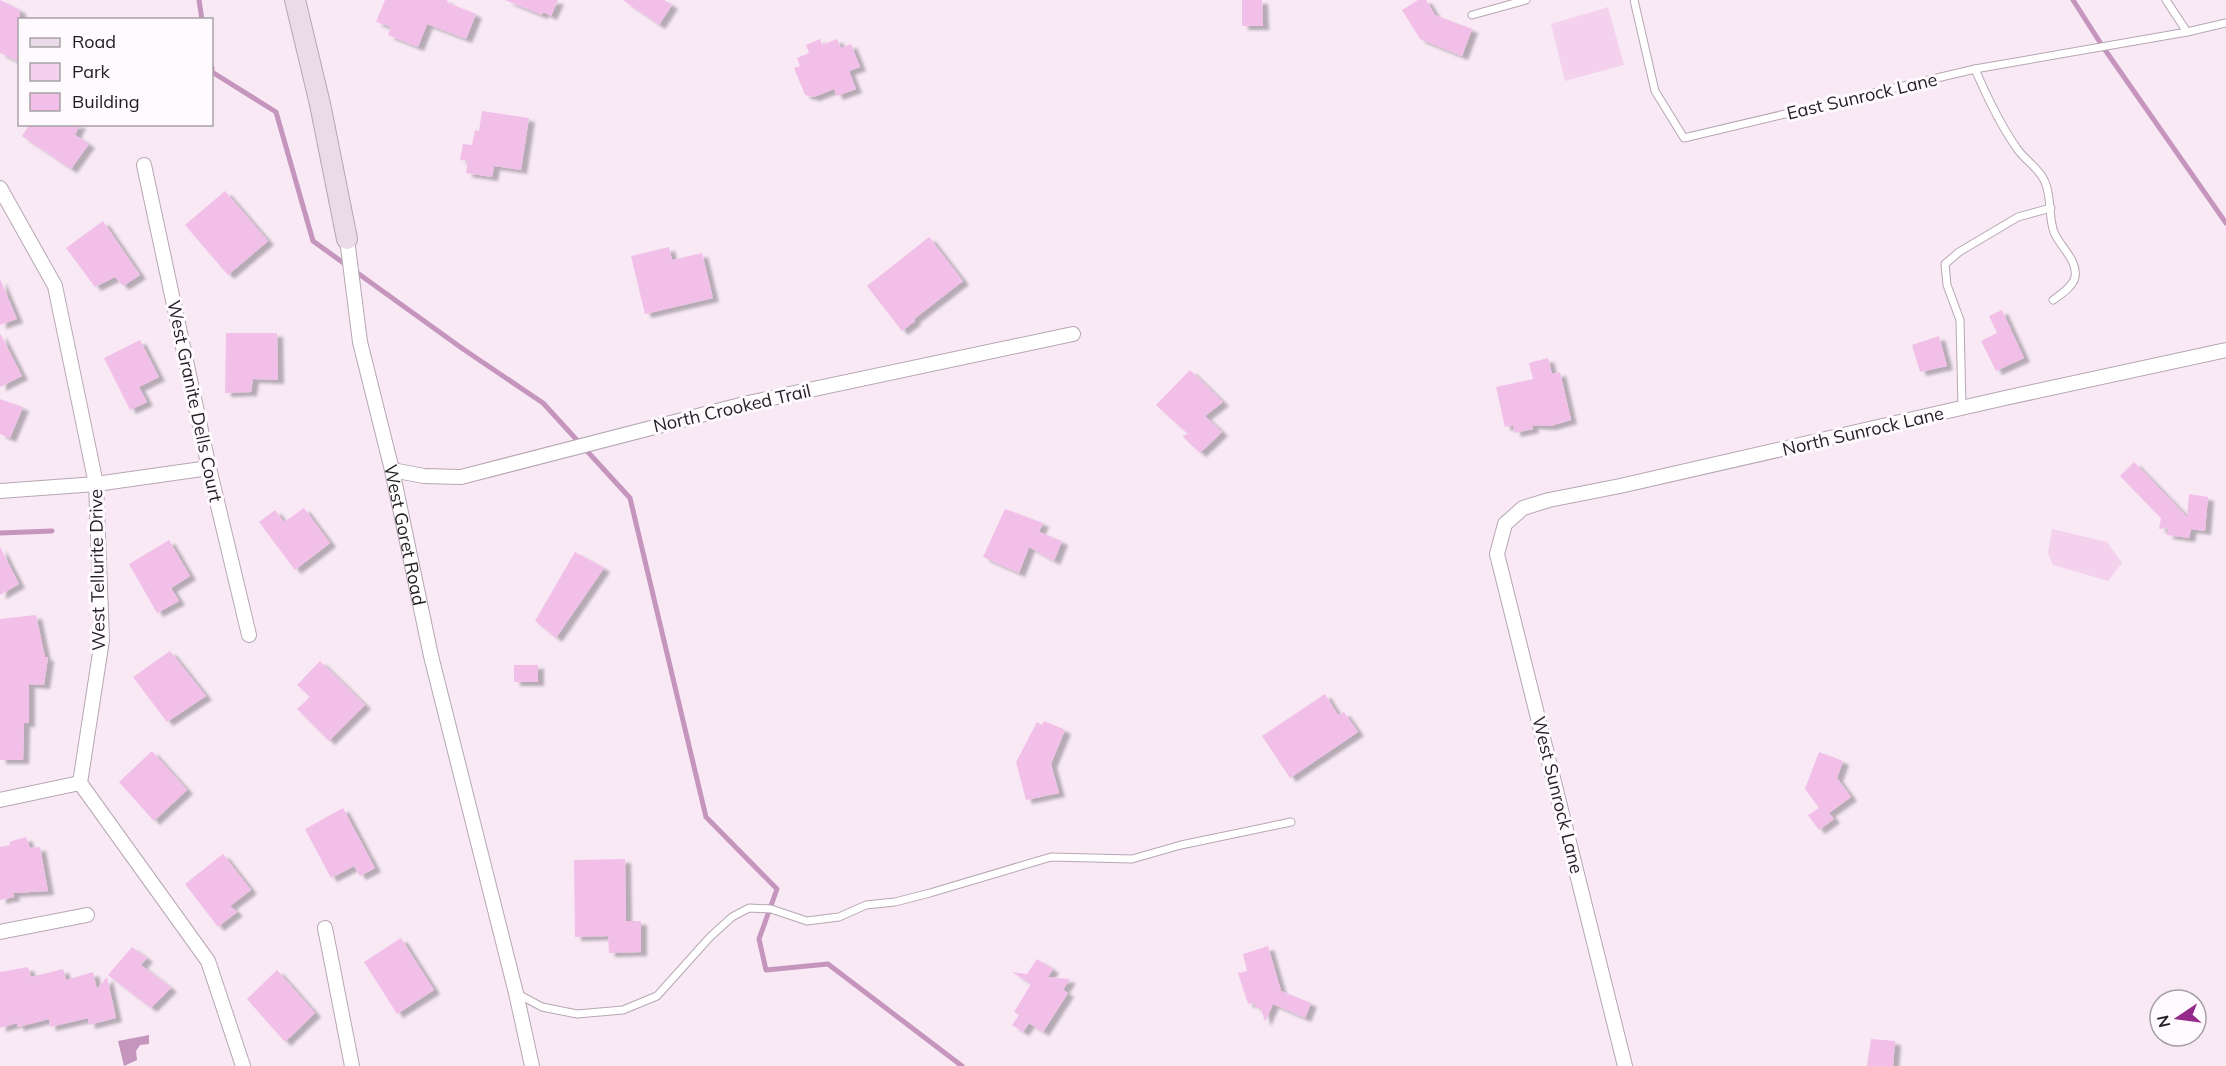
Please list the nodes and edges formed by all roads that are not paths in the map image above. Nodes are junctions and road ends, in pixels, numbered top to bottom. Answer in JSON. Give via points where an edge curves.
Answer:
{"nodes":[{"id":1,"x":295,"y":0,"type":"edge"},
{"id":2,"x":1526,"y":0,"type":"edge"},
{"id":3,"x":1634,"y":0,"type":"edge"},
{"id":4,"x":2166,"y":0,"type":"edge"},
{"id":5,"x":1472,"y":15,"type":"dead end"},
{"id":6,"x":2226,"y":23,"type":"edge"},
{"id":7,"x":2187,"y":32,"type":"junction"},
{"id":8,"x":1975,"y":69,"type":"junction"},
{"id":9,"x":144,"y":165,"type":"dead end"},
{"id":10,"x":0,"y":188,"type":"edge"},
{"id":11,"x":2051,"y":208,"type":"junction"},
{"id":12,"x":347,"y":239,"type":"joint"},
{"id":13,"x":2053,"y":300,"type":"dead end"},
{"id":14,"x":1073,"y":334,"type":"dead end"},
{"id":15,"x":2226,"y":350,"type":"edge"},
{"id":16,"x":1962,"y":408,"type":"junction"},
{"id":17,"x":209,"y":468,"type":"junction"},
{"id":18,"x":392,"y":470,"type":"junction"},
{"id":19,"x":96,"y":484,"type":"junction"},
{"id":20,"x":0,"y":491,"type":"edge"},
{"id":21,"x":1505,"y":524,"type":"joint"},
{"id":22,"x":249,"y":635,"type":"dead end"},
{"id":23,"x":80,"y":783,"type":"junction"},
{"id":24,"x":0,"y":800,"type":"edge"},
{"id":25,"x":1291,"y":822,"type":"dead end"},
{"id":26,"x":87,"y":915,"type":"dead end"},
{"id":27,"x":325,"y":927,"type":"dead end"},
{"id":28,"x":0,"y":932,"type":"edge"},
{"id":29,"x":516,"y":993,"type":"junction"},
{"id":30,"x":243,"y":1066,"type":"edge"},
{"id":31,"x":352,"y":1066,"type":"edge"},
{"id":32,"x":532,"y":1066,"type":"edge"},
{"id":33,"x":1625,"y":1066,"type":"edge"}],
"edges":[{"from":1,"to":12,"type":"street","name":"West Goret Road"},
{"from":2,"to":5,"type":"lane"},
{"from":3,"to":8,"type":"lane","name":"East Sunrock Lane","via":[[1655,91],[1684,138]]},
{"from":4,"to":7,"type":"lane"},
{"from":6,"to":7,"type":"lane","name":"East Sunrock Lane"},
{"from":7,"to":8,"type":"lane","name":"East Sunrock Lane"},
{"from":8,"to":11,"type":"lane","via":[[2004,128],[2044,180]]},
{"from":9,"to":17,"type":"street","name":"West Granite Dells Court"},
{"from":10,"to":19,"type":"street","name":"West Tellurite Drive","via":[[55,286]]},
{"from":11,"to":13,"type":"lane","via":[[2054,231],[2073,262],[2075,278]]},
{"from":11,"to":16,"type":"lane","via":[[2018,217],[1945,264],[1947,285],[1960,320]]},
{"from":12,"to":18,"type":"street","name":"West Goret Road","via":[[360,342]]},
{"from":14,"to":18,"type":"street","name":"North Crooked Trail","via":[[748,403],[461,477]]},
{"from":15,"to":16,"type":"street","name":"North Sunrock Lane"},
{"from":16,"to":21,"type":"street","name":"North Sunrock Lane","via":[[1549,500],[1523,508]]},
{"from":17,"to":19,"type":"street"},
{"from":17,"to":22,"type":"street","name":"West Granite Dells Court"},
{"from":18,"to":29,"type":"street","name":"West Goret Road","via":[[431,656]]},
{"from":19,"to":20,"type":"street"},
{"from":19,"to":23,"type":"street","name":"West Tellurite Drive","via":[[102,640]]},
{"from":21,"to":33,"type":"street","name":"West Sunrock Lane","via":[[1497,554],[1499,564]]},
{"from":23,"to":24,"type":"street"},
{"from":23,"to":30,"type":"street","via":[[208,961]]},
{"from":25,"to":29,"type":"lane","via":[[1132,859],[1051,856],[930,893],[866,905],[839,917],[807,921],[771,909],[749,908],[710,937],[657,996],[623,1010],[577,1014],[542,1007]]},
{"from":26,"to":28,"type":"street"},
{"from":27,"to":31,"type":"street"},
{"from":29,"to":32,"type":"street","name":"West Goret Road"}]}
